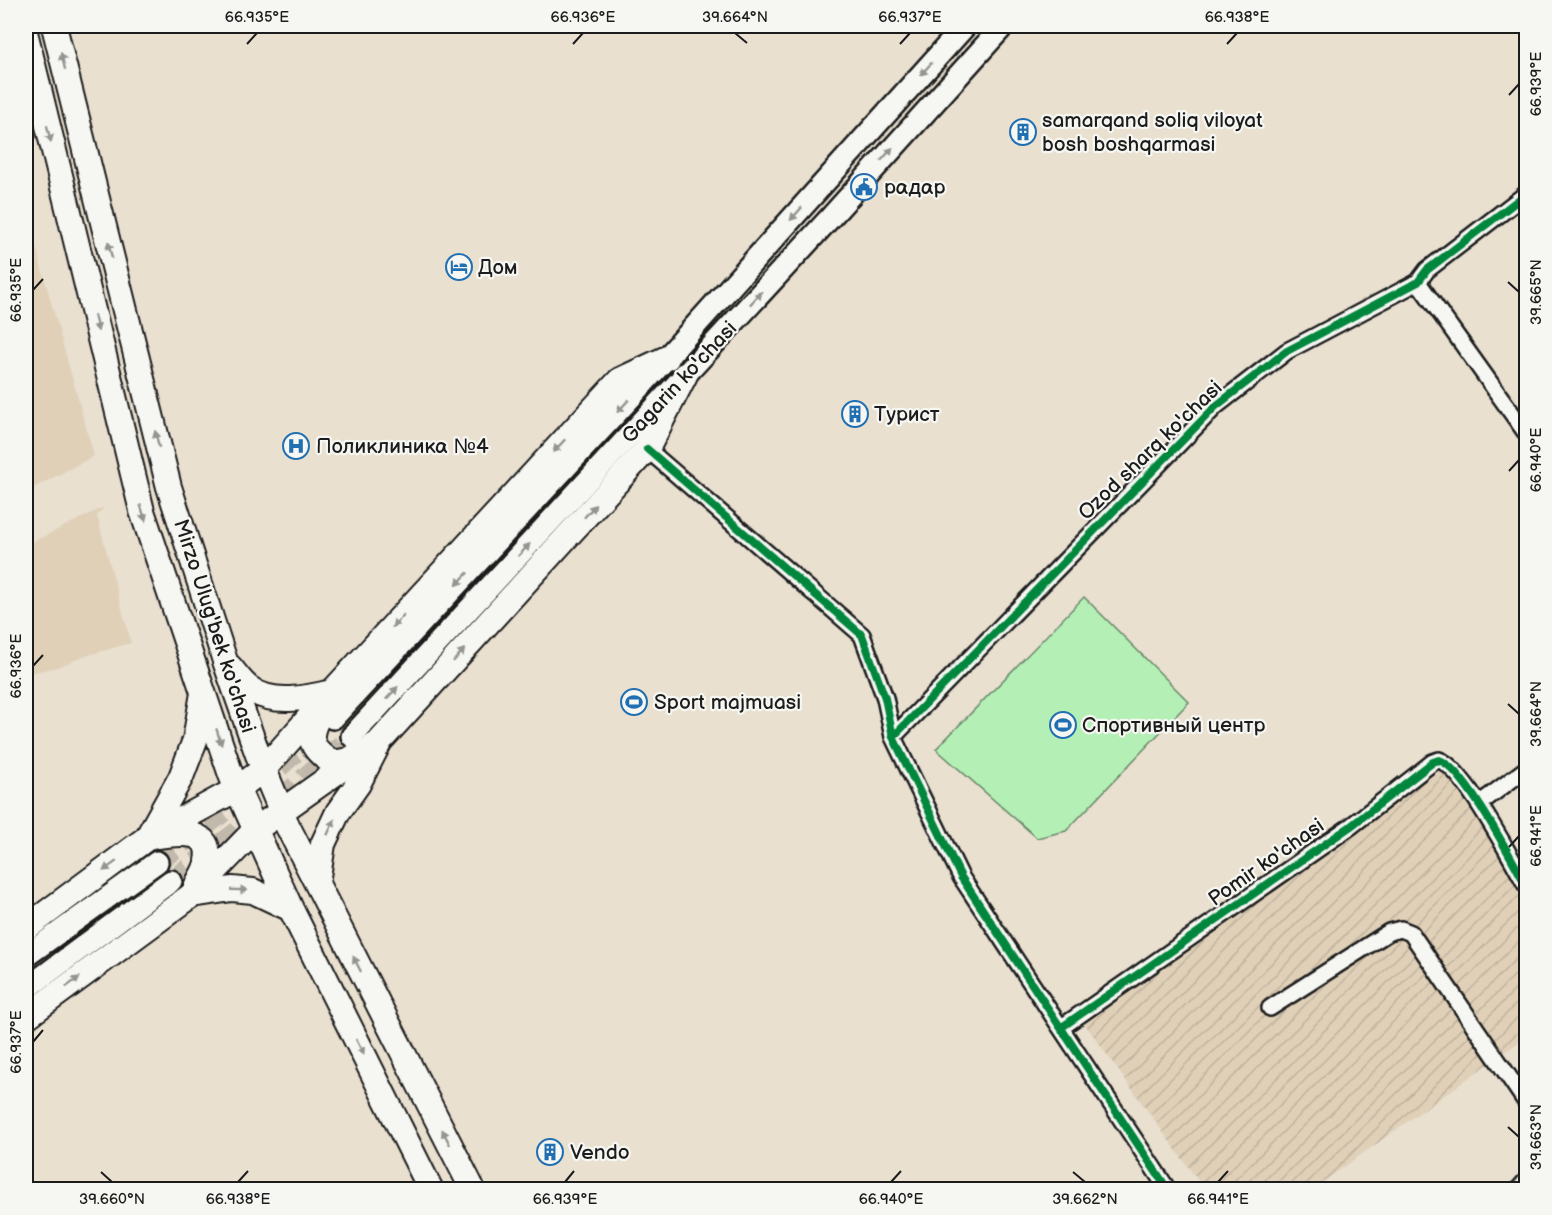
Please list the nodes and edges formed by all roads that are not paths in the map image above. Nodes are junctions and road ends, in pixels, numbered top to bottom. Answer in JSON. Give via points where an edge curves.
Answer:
{"nodes":[{"id":1,"x":54,"y":26,"type":"edge"},
{"id":2,"x":965,"y":26,"type":"edge"},
{"id":3,"x":1003,"y":26,"type":"edge"},
{"id":4,"x":26,"y":36,"type":"edge"},
{"id":5,"x":1527,"y":194,"type":"edge"},
{"id":6,"x":1418,"y":282,"type":"junction"},
{"id":7,"x":667,"y":357,"type":"junction"},
{"id":8,"x":685,"y":375,"type":"junction"},
{"id":9,"x":1527,"y":433,"type":"edge"},
{"id":10,"x":647,"y":449,"type":"junction"},
{"id":11,"x":225,"y":661,"type":"junction"},
{"id":12,"x":203,"y":691,"type":"junction"},
{"id":13,"x":332,"y":692,"type":"junction"},
{"id":14,"x":333,"y":718,"type":"tunnel mouth"},
{"id":15,"x":352,"y":736,"type":"tunnel mouth"},
{"id":16,"x":893,"y":737,"type":"junction"},
{"id":17,"x":380,"y":741,"type":"junction"},
{"id":18,"x":264,"y":769,"type":"junction"},
{"id":19,"x":1527,"y":769,"type":"edge"},
{"id":20,"x":237,"y":789,"type":"junction"},
{"id":21,"x":1479,"y":804,"type":"junction"},
{"id":22,"x":281,"y":813,"type":"junction"},
{"id":23,"x":255,"y":830,"type":"junction"},
{"id":24,"x":147,"y":838,"type":"junction"},
{"id":25,"x":157,"y":862,"type":"tunnel mouth"},
{"id":26,"x":171,"y":881,"type":"tunnel mouth"},
{"id":27,"x":317,"y":884,"type":"junction"},
{"id":28,"x":1527,"y":885,"type":"edge"},
{"id":29,"x":192,"y":895,"type":"junction"},
{"id":30,"x":291,"y":909,"type":"junction"},
{"id":31,"x":26,"y":928,"type":"edge"},
{"id":32,"x":26,"y":956,"type":"edge"},
{"id":33,"x":26,"y":989,"type":"edge"},
{"id":34,"x":1270,"y":1008,"type":"dead end"},
{"id":35,"x":26,"y":1017,"type":"edge"},
{"id":36,"x":1062,"y":1028,"type":"junction"},
{"id":37,"x":1527,"y":1102,"type":"edge"},
{"id":38,"x":1527,"y":1181,"type":"edge"},
{"id":39,"x":431,"y":1190,"type":"edge"},
{"id":40,"x":473,"y":1190,"type":"edge"},
{"id":41,"x":1168,"y":1190,"type":"edge"},
{"id":42,"x":1518,"y":1190,"type":"edge"}],
"edges":[{"from":11,"to":1,"type":"main road","name":"Mirzo Ulug'bek ko'chasi","one_way":true,"via":[[169,487]]},
{"from":2,"to":7,"type":"main road","name":"Gagarin ko'chasi","one_way":true},
{"from":8,"to":3,"type":"main road","name":"Gagarin ko'chasi","one_way":true},
{"from":4,"to":12,"type":"main road","name":"Mirzo Ulug'bek ko'chasi","one_way":true,"via":[[142,511]]},
{"from":5,"to":6,"type":"street","name":"Ozod sharq ko'chasi","via":[[1427,270]]},
{"from":6,"to":9,"type":"street"},
{"from":6,"to":16,"type":"street","name":"Ozod sharq ko'chasi","via":[[1287,351],[1216,406]]},
{"from":7,"to":13,"type":"main road","one_way":true,"via":[[620,380]]},
{"from":7,"to":14,"type":"main road","name":"Gagarin ko'chasi","one_way":true},
{"from":8,"to":10,"type":"main road"},
{"from":15,"to":8,"type":"main road","name":"Gagarin ko'chasi","one_way":true},
{"from":10,"to":16,"type":"street","via":[[861,635],[885,698]]},
{"from":17,"to":10,"type":"main road","one_way":true},
{"from":11,"to":13,"type":"main road","via":[[249,689],[267,697],[288,699]]},
{"from":11,"to":18,"type":"main road","name":"Mirzo Ulug'bek ko'chasi"},
{"from":12,"to":20,"type":"main road","name":"Mirzo Ulug'bek ko'chasi","one_way":true},
{"from":12,"to":24,"type":"main road","via":[[195,740],[182,777]]},
{"from":13,"to":17,"type":"main road","via":[[312,727],[318,753],[333,763],[349,760]]},
{"from":13,"to":18,"type":"main road"},
{"from":16,"to":36,"type":"street","via":[[961,877]]},
{"from":17,"to":22,"type":"main road"},
{"from":27,"to":17,"type":"main road","one_way":true,"via":[[323,844]]},
{"from":18,"to":20,"type":"main road"},
{"from":18,"to":22,"type":"main road","name":"Mirzo Ulug'bek ko'chasi"},
{"from":19,"to":21,"type":"street"},
{"from":20,"to":23,"type":"main road","name":"Mirzo Ulug'bek ko'chasi"},
{"from":20,"to":24,"type":"main road"},
{"from":21,"to":28,"type":"street"},
{"from":21,"to":36,"type":"street","name":"Pomir ko'chasi","via":[[1452,767],[1439,760],[1433,762],[1351,826]]},
{"from":22,"to":23,"type":"main road"},
{"from":22,"to":27,"type":"main road","name":"Mirzo Ulug'bek ko'chasi"},
{"from":23,"to":29,"type":"main road"},
{"from":23,"to":30,"type":"main road","name":"Mirzo Ulug'bek ko'chasi"},
{"from":24,"to":29,"type":"main road","via":[[184,832],[203,841],[207,864]]},
{"from":24,"to":31,"type":"main road","one_way":true},
{"from":25,"to":32,"type":"main road"},
{"from":26,"to":33,"type":"main road"},
{"from":40,"to":27,"type":"main road","name":"Mirzo Ulug'bek ko'chasi","one_way":true},
{"from":29,"to":30,"type":"main road","one_way":true,"via":[[232,889],[253,891]]},
{"from":35,"to":29,"type":"main road","one_way":true},
{"from":30,"to":39,"type":"main road","name":"Mirzo Ulug'bek ko'chasi","one_way":true},
{"from":34,"to":37,"type":"street","via":[[1389,932],[1401,929],[1411,933]]},
{"from":36,"to":41,"type":"street"},
{"from":38,"to":42,"type":"street"}]}
